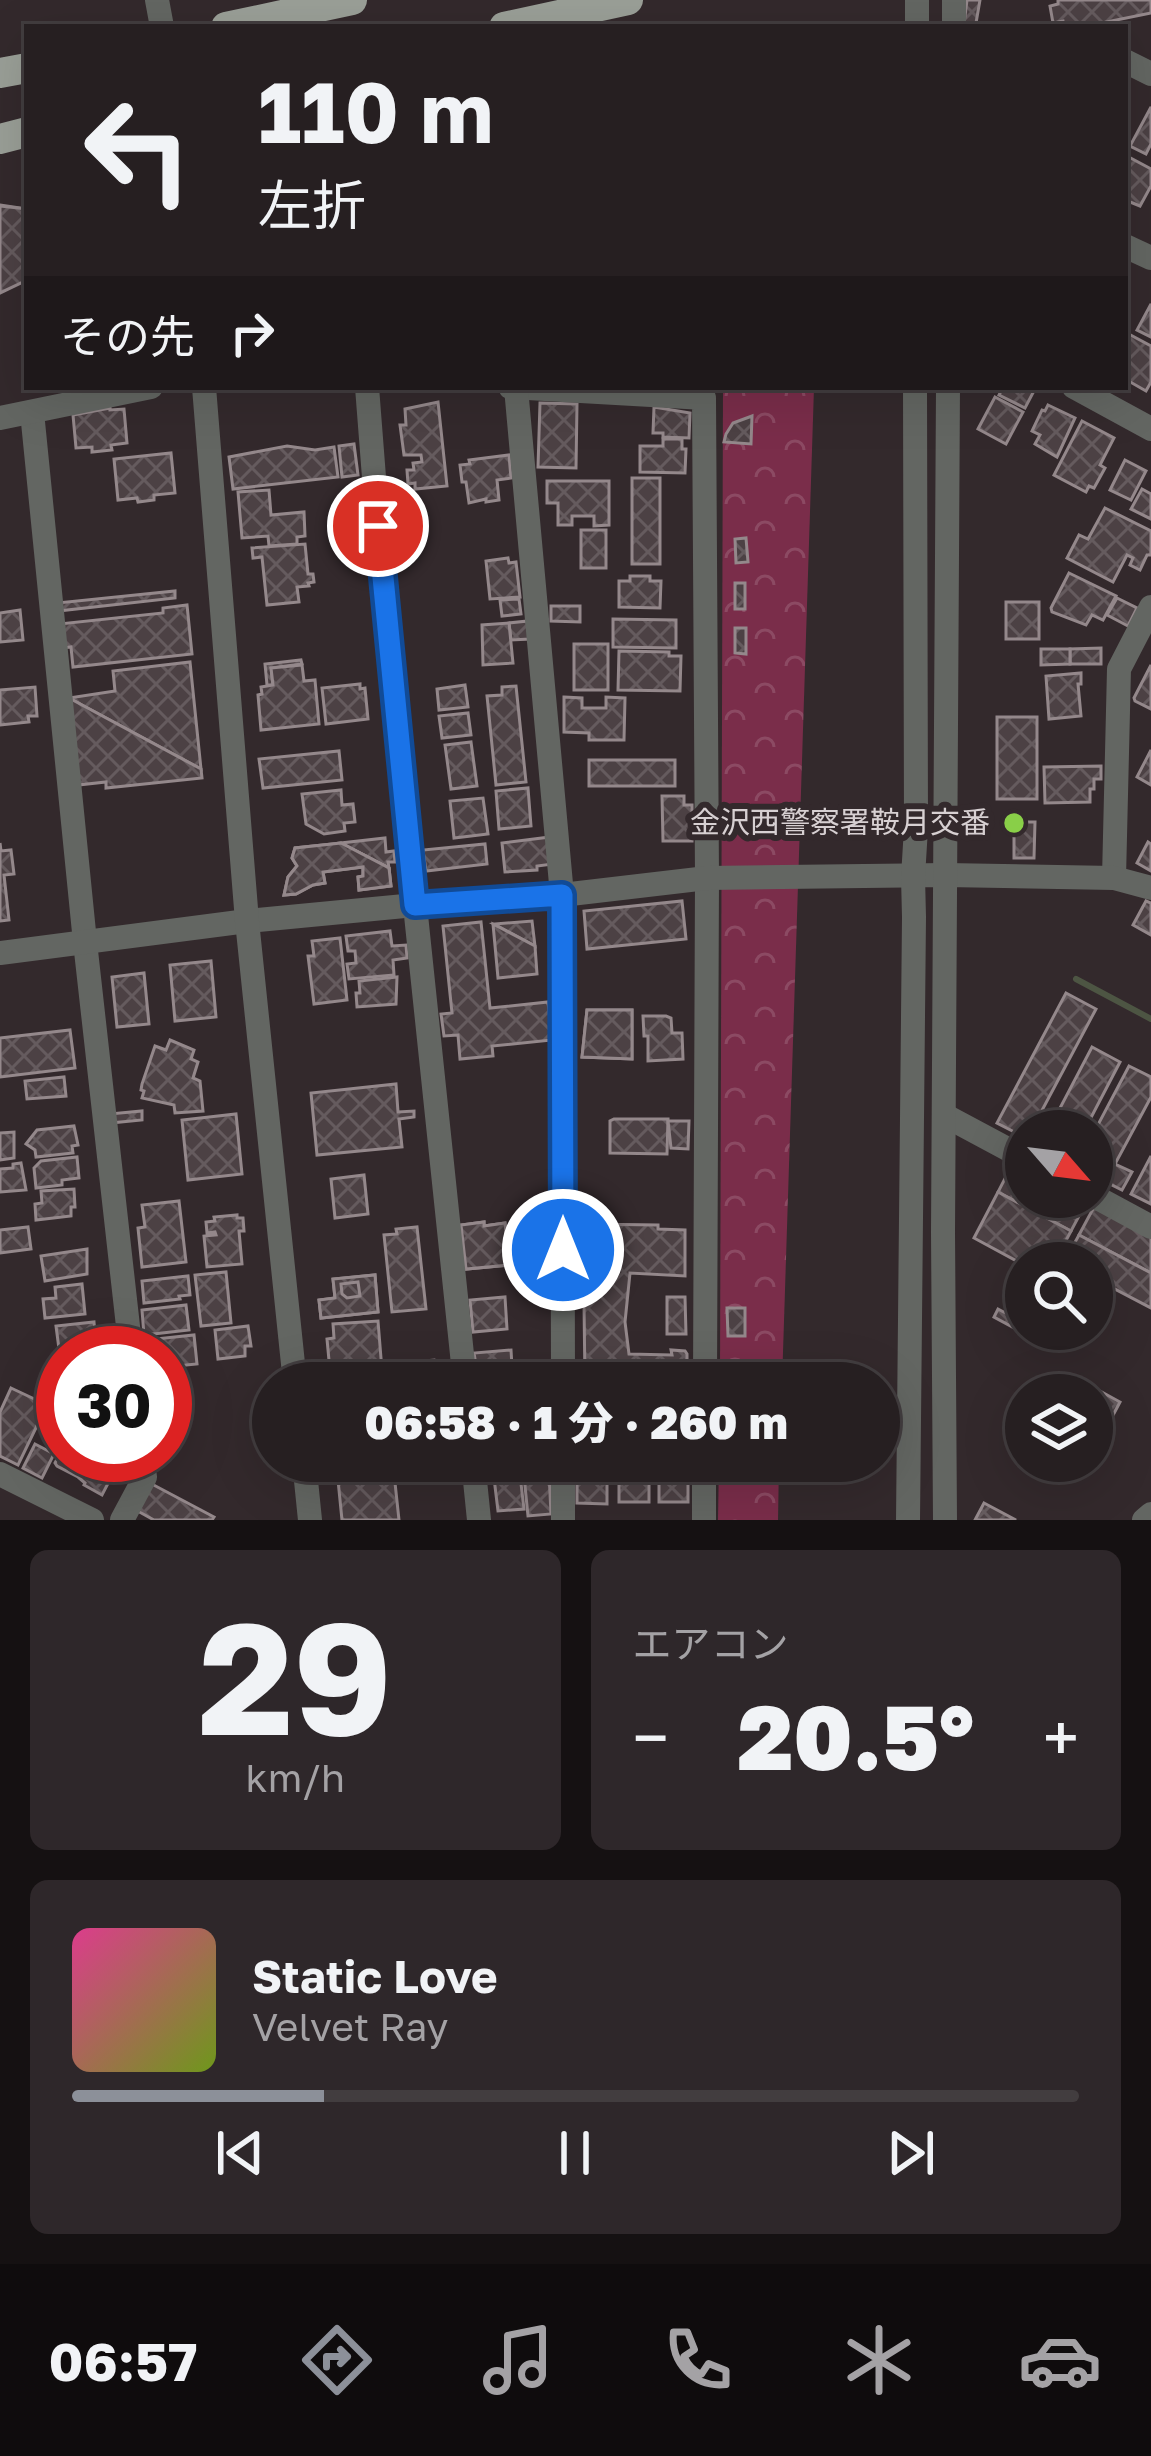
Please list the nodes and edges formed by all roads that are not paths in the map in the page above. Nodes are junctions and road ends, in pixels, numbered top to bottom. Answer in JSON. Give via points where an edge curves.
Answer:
{"nodes":[{"id":1,"x":352,"y":0,"type":"edge"},
{"id":2,"x":628,"y":0,"type":"edge"},
{"id":3,"x":240,"y":24,"type":"edge"},
{"id":4,"x":518,"y":24,"type":"edge"},
{"id":5,"x":138,"y":390,"type":"edge"},
{"id":6,"x":204,"y":390,"type":"edge"},
{"id":7,"x":367,"y":390,"type":"edge"},
{"id":8,"x":513,"y":390,"type":"edge"},
{"id":9,"x":565,"y":390,"type":"edge"},
{"id":10,"x":915,"y":390,"type":"edge"},
{"id":11,"x":948,"y":390,"type":"edge"},
{"id":12,"x":1080,"y":390,"type":"edge"},
{"id":13,"x":32,"y":412,"type":"junction"},
{"id":14,"x":0,"y":418,"type":"edge"},
{"id":15,"x":1151,"y":429,"type":"edge"},
{"id":16,"x":1149,"y":615,"type":"edge"},
{"id":17,"x":946,"y":875,"type":"junction"},
{"id":18,"x":913,"y":877,"type":"junction"},
{"id":19,"x":707,"y":878,"type":"junction"},
{"id":20,"x":1114,"y":878,"type":"junction"},
{"id":21,"x":1151,"y":888,"type":"edge"},
{"id":22,"x":562,"y":895,"type":"junction"},
{"id":23,"x":415,"y":905,"type":"junction"},
{"id":24,"x":247,"y":921,"type":"junction"},
{"id":25,"x":85,"y":942,"type":"junction"},
{"id":26,"x":0,"y":952,"type":"edge"},
{"id":27,"x":944,"y":1115,"type":"junction"},
{"id":28,"x":1005,"y":1148,"type":"edge"},
{"id":29,"x":1113,"y":1206,"type":"edge"},
{"id":30,"x":1151,"y":1227,"type":"edge"},
{"id":31,"x":128,"y":1326,"type":"edge"},
{"id":32,"x":294,"y":1362,"type":"edge"},
{"id":33,"x":463,"y":1362,"type":"edge"},
{"id":34,"x":563,"y":1362,"type":"edge"},
{"id":35,"x":705,"y":1362,"type":"edge"},
{"id":36,"x":0,"y":1474,"type":"edge"},
{"id":37,"x":142,"y":1482,"type":"edge"},
{"id":38,"x":306,"y":1482,"type":"edge"},
{"id":39,"x":475,"y":1482,"type":"edge"},
{"id":40,"x":563,"y":1482,"type":"edge"},
{"id":41,"x":704,"y":1482,"type":"edge"},
{"id":42,"x":1151,"y":1514,"type":"edge"},
{"id":43,"x":92,"y":1520,"type":"edge"},
{"id":44,"x":122,"y":1520,"type":"edge"},
{"id":45,"x":310,"y":1520,"type":"edge"},
{"id":46,"x":479,"y":1520,"type":"edge"},
{"id":47,"x":563,"y":1520,"type":"edge"},
{"id":48,"x":704,"y":1520,"type":"edge"},
{"id":49,"x":908,"y":1520,"type":"edge"},
{"id":50,"x":945,"y":1520,"type":"edge"},
{"id":51,"x":1144,"y":1520,"type":"edge"}],
"edges":[{"from":1,"to":3,"type":"main road"},
{"from":2,"to":4,"type":"main road"},
{"from":5,"to":13,"type":"street"},
{"from":6,"to":24,"type":"street"},
{"from":7,"to":23,"type":"street"},
{"from":8,"to":22,"type":"street"},
{"from":9,"to":19,"type":"street","via":[[704,398]]},
{"from":10,"to":18,"type":"street"},
{"from":11,"to":17,"type":"street"},
{"from":12,"to":15,"type":"street"},
{"from":13,"to":14,"type":"street"},
{"from":13,"to":25,"type":"street"},
{"from":16,"to":20,"type":"street","via":[[1119,669]]},
{"from":17,"to":18,"type":"street"},
{"from":17,"to":20,"type":"street"},
{"from":17,"to":27,"type":"street"},
{"from":18,"to":19,"type":"street"},
{"from":18,"to":49,"type":"street"},
{"from":19,"to":22,"type":"street"},
{"from":19,"to":35,"type":"street"},
{"from":20,"to":21,"type":"street"},
{"from":22,"to":23,"type":"street"},
{"from":22,"to":34,"type":"street"},
{"from":23,"to":24,"type":"street"},
{"from":23,"to":33,"type":"street"},
{"from":24,"to":25,"type":"street"},
{"from":24,"to":32,"type":"street"},
{"from":25,"to":26,"type":"street"},
{"from":25,"to":31,"type":"street"},
{"from":27,"to":28,"type":"street"},
{"from":27,"to":50,"type":"street"},
{"from":29,"to":30,"type":"street"},
{"from":36,"to":43,"type":"street"},
{"from":37,"to":44,"type":"street"},
{"from":38,"to":45,"type":"street"},
{"from":39,"to":46,"type":"street"},
{"from":40,"to":47,"type":"street"},
{"from":41,"to":48,"type":"street"},
{"from":42,"to":51,"type":"street"}]}
